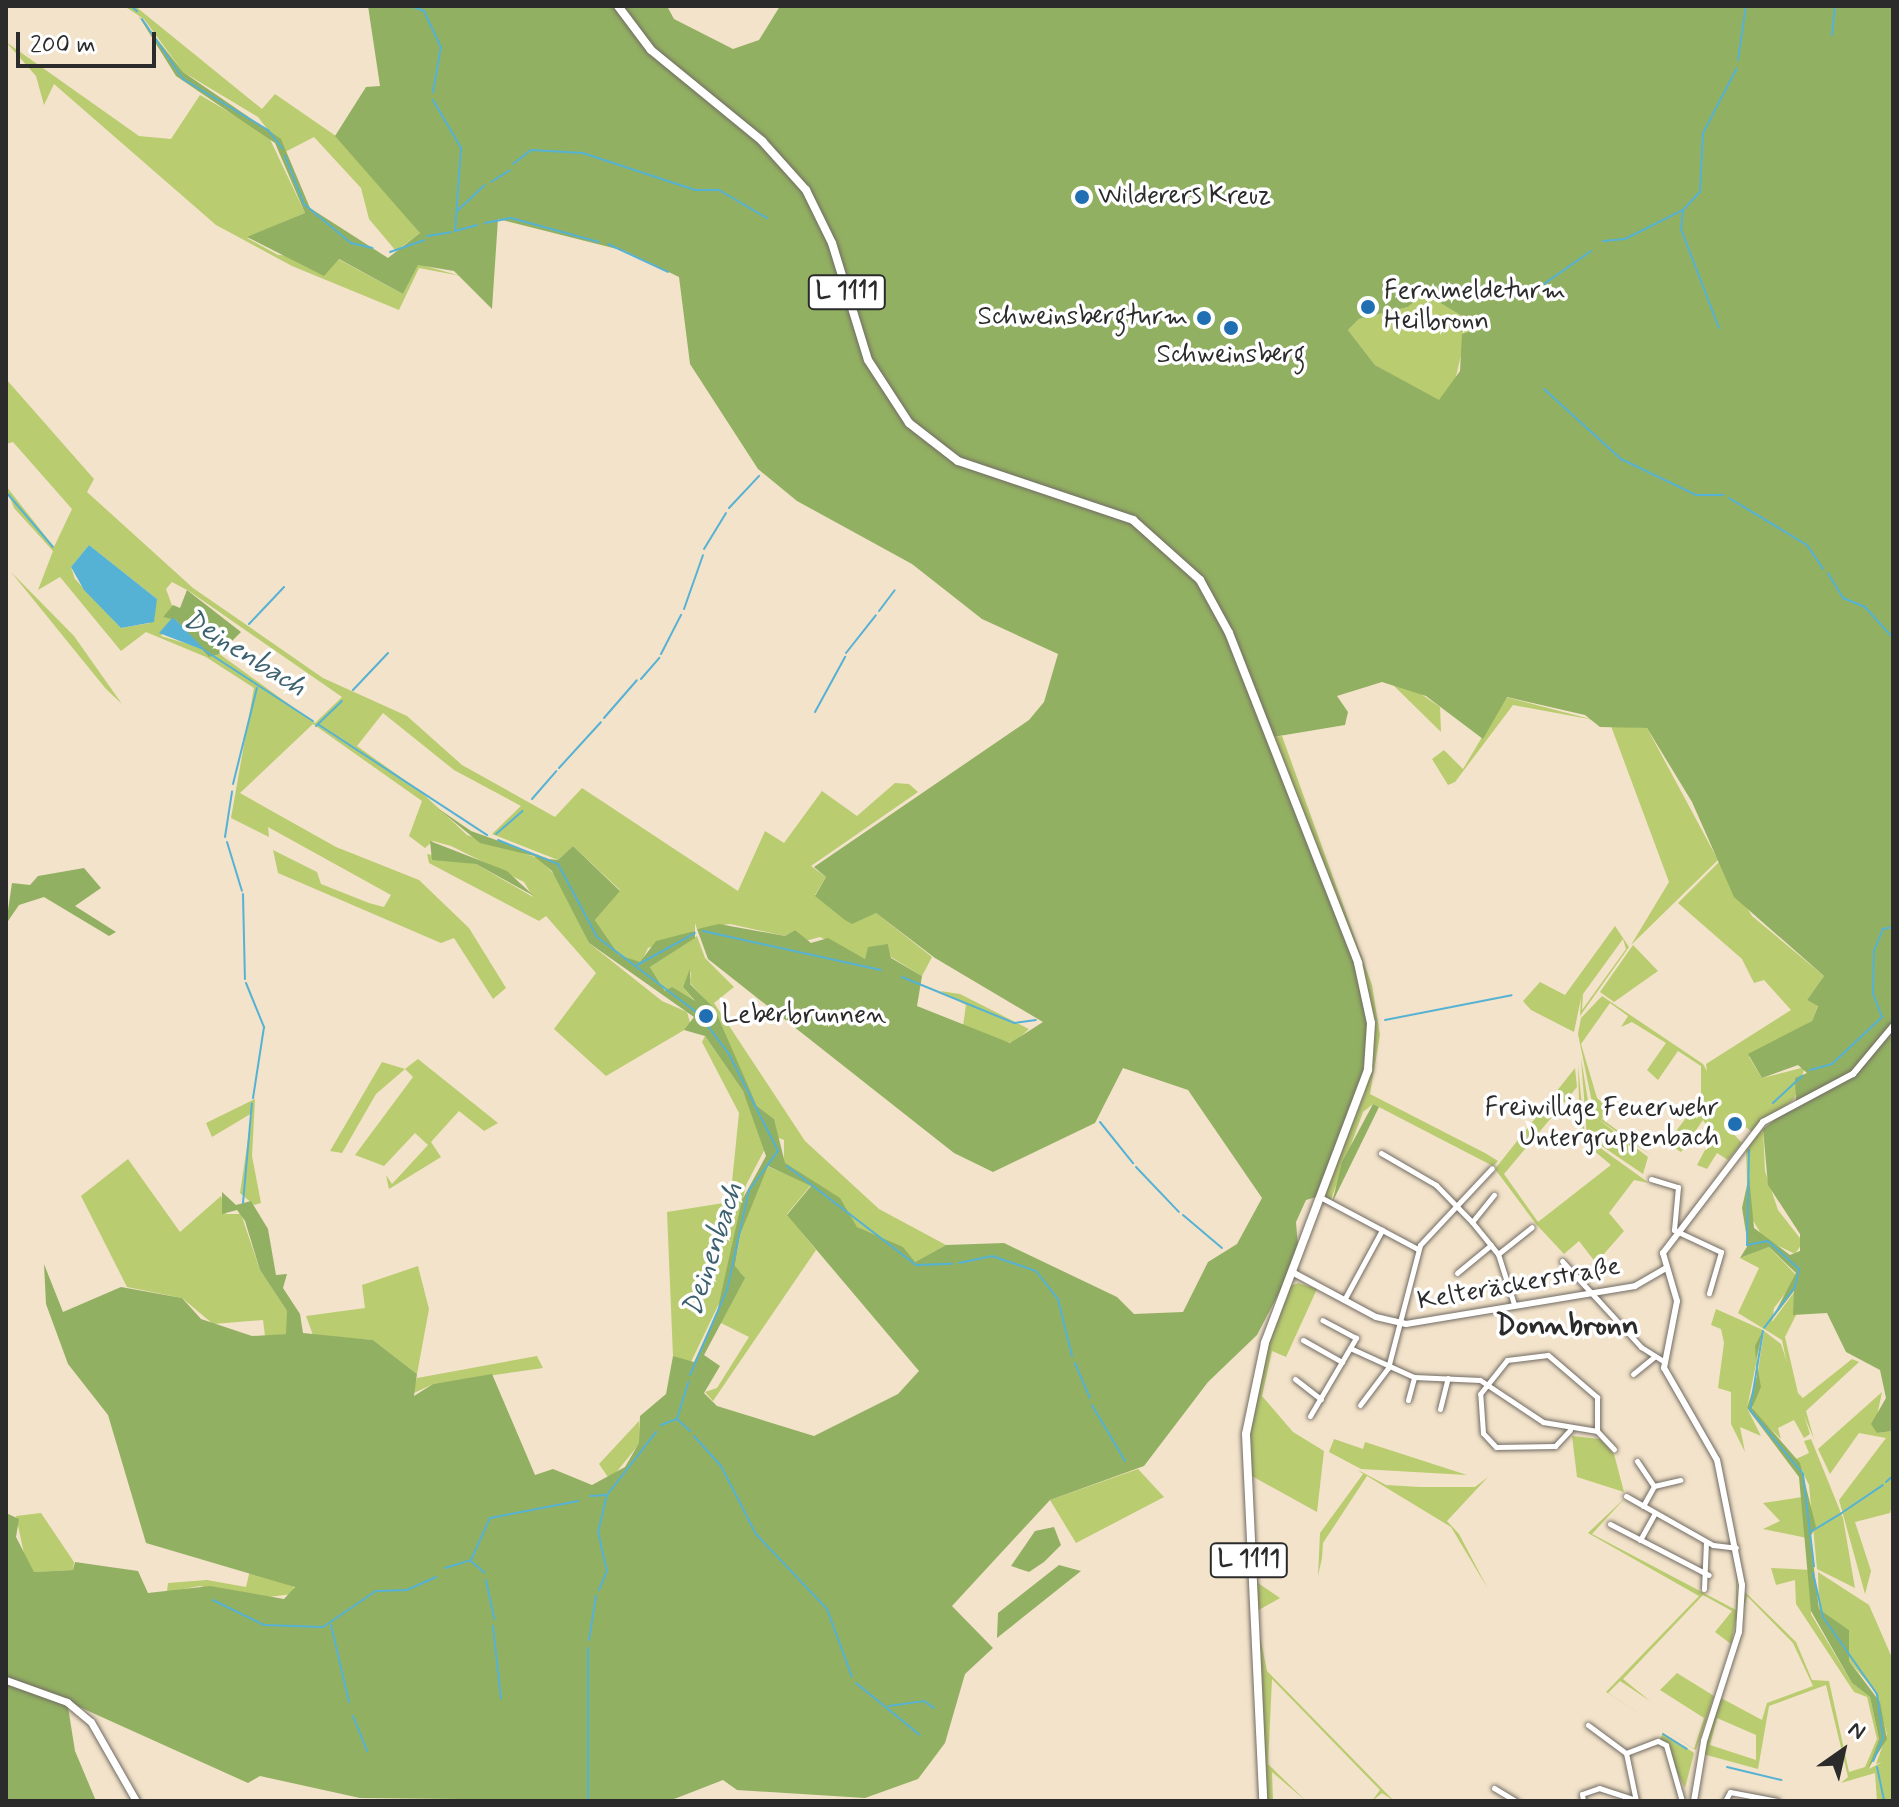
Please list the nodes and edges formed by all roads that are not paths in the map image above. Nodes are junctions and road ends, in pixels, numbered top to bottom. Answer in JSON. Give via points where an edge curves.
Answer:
{"nodes":[{"id":1,"x":618,"y":6,"type":"edge"},
{"id":2,"x":1893,"y":1026,"type":"edge"},
{"id":3,"x":1381,"y":1153,"type":"dead end"},
{"id":4,"x":1492,"y":1168,"type":"dead end"},
{"id":5,"x":1651,"y":1179,"type":"dead end"},
{"id":6,"x":1494,"y":1195,"type":"dead end"},
{"id":7,"x":1322,"y":1198,"type":"junction"},
{"id":8,"x":1454,"y":1202,"type":"junction"},
{"id":9,"x":1472,"y":1222,"type":"junction"},
{"id":10,"x":1532,"y":1227,"type":"dead end"},
{"id":11,"x":1382,"y":1230,"type":"junction"},
{"id":12,"x":1674,"y":1230,"type":"junction"},
{"id":13,"x":1491,"y":1245,"type":"junction"},
{"id":14,"x":1418,"y":1249,"type":"junction"},
{"id":15,"x":1498,"y":1254,"type":"junction"},
{"id":16,"x":1562,"y":1261,"type":"dead end"},
{"id":17,"x":1664,"y":1269,"type":"junction"},
{"id":18,"x":1292,"y":1272,"type":"junction"},
{"id":19,"x":1457,"y":1273,"type":"dead end"},
{"id":20,"x":1593,"y":1292,"type":"junction"},
{"id":21,"x":1709,"y":1293,"type":"dead end"},
{"id":22,"x":1344,"y":1300,"type":"junction"},
{"id":23,"x":1514,"y":1304,"type":"junction"},
{"id":24,"x":1322,"y":1320,"type":"dead end"},
{"id":25,"x":1400,"y":1324,"type":"junction"},
{"id":26,"x":1303,"y":1340,"type":"dead end"},
{"id":27,"x":1350,"y":1348,"type":"junction"},
{"id":28,"x":1654,"y":1357,"type":"junction"},
{"id":29,"x":1663,"y":1361,"type":"junction"},
{"id":30,"x":1342,"y":1362,"type":"junction"},
{"id":31,"x":1388,"y":1368,"type":"junction"},
{"id":32,"x":1633,"y":1374,"type":"dead end"},
{"id":33,"x":1414,"y":1377,"type":"junction"},
{"id":34,"x":1448,"y":1378,"type":"junction"},
{"id":35,"x":1295,"y":1379,"type":"dead end"},
{"id":36,"x":1486,"y":1382,"type":"junction"},
{"id":37,"x":1321,"y":1399,"type":"junction"},
{"id":38,"x":1408,"y":1400,"type":"dead end"},
{"id":39,"x":1360,"y":1405,"type":"dead end"},
{"id":40,"x":1440,"y":1409,"type":"dead end"},
{"id":41,"x":1310,"y":1416,"type":"dead end"},
{"id":42,"x":1570,"y":1430,"type":"junction"},
{"id":43,"x":1597,"y":1431,"type":"junction"},
{"id":44,"x":1614,"y":1449,"type":"dead end"},
{"id":45,"x":1637,"y":1461,"type":"dead end"},
{"id":46,"x":1680,"y":1480,"type":"dead end"},
{"id":47,"x":1654,"y":1486,"type":"junction"},
{"id":48,"x":1626,"y":1496,"type":"dead end"},
{"id":49,"x":1643,"y":1506,"type":"junction"},
{"id":50,"x":1655,"y":1513,"type":"junction"},
{"id":51,"x":1610,"y":1524,"type":"dead end"},
{"id":52,"x":1640,"y":1540,"type":"junction"},
{"id":53,"x":1705,"y":1540,"type":"junction"},
{"id":54,"x":1737,"y":1548,"type":"junction"},
{"id":55,"x":1709,"y":1575,"type":"junction"},
{"id":56,"x":1704,"y":1589,"type":"dead end"},
{"id":57,"x":6,"y":1680,"type":"edge"},
{"id":58,"x":1588,"y":1725,"type":"dead end"},
{"id":59,"x":1626,"y":1753,"type":"junction"},
{"id":60,"x":1494,"y":1788,"type":"dead end"},
{"id":61,"x":1586,"y":1799,"type":"edge"},
{"id":62,"x":1777,"y":1799,"type":"edge"},
{"id":63,"x":136,"y":1801,"type":"edge"},
{"id":64,"x":1263,"y":1801,"type":"edge"},
{"id":65,"x":1516,"y":1801,"type":"edge"},
{"id":66,"x":1636,"y":1801,"type":"edge"},
{"id":67,"x":1682,"y":1801,"type":"edge"},
{"id":68,"x":1694,"y":1801,"type":"edge"},
{"id":69,"x":1725,"y":1801,"type":"edge"}],
"edges":[{"from":1,"to":7,"type":"main road","number":"L 1111","via":[[651,50],[762,141],[806,190],[832,243],[868,360],[909,423],[986,473],[1133,520],[1180,557],[1216,606],[1367,992],[1368,1070]]},
{"from":2,"to":12,"type":"street","via":[[1853,1074],[1788,1103],[1757,1128]]},
{"from":3,"to":8,"type":"street"},
{"from":4,"to":8,"type":"street"},
{"from":5,"to":12,"type":"street","via":[[1678,1187]]},
{"from":6,"to":9,"type":"street"},
{"from":7,"to":11,"type":"street"},
{"from":7,"to":18,"type":"main road","number":"L 1111"},
{"from":8,"to":9,"type":"street"},
{"from":8,"to":14,"type":"street"},
{"from":9,"to":13,"type":"street"},
{"from":10,"to":15,"type":"street"},
{"from":11,"to":14,"type":"street"},
{"from":11,"to":22,"type":"street"},
{"from":12,"to":17,"type":"street"},
{"from":12,"to":21,"type":"street","via":[[1721,1252]]},
{"from":13,"to":15,"type":"street"},
{"from":13,"to":19,"type":"street"},
{"from":14,"to":25,"type":"street"},
{"from":15,"to":23,"type":"street"},
{"from":16,"to":20,"type":"street"},
{"from":17,"to":20,"type":"street","name":"Kelteräckerstraße","via":[[1635,1286]]},
{"from":17,"to":29,"type":"street","via":[[1677,1301]]},
{"from":18,"to":22,"type":"street","name":"Kelteräckerstraße"},
{"from":18,"to":64,"type":"main road","number":"L 1111","via":[[1257,1373],[1244,1465]]},
{"from":20,"to":23,"type":"street","name":"Kelteräckerstraße"},
{"from":20,"to":28,"type":"street"},
{"from":22,"to":25,"type":"street","name":"Kelteräckerstraße"},
{"from":23,"to":25,"type":"street","name":"Kelteräckerstraße"},
{"from":24,"to":27,"type":"street","via":[[1356,1338]]},
{"from":25,"to":31,"type":"street"},
{"from":26,"to":30,"type":"street"},
{"from":27,"to":30,"type":"street"},
{"from":27,"to":31,"type":"street"},
{"from":28,"to":29,"type":"street"},
{"from":28,"to":32,"type":"street"},
{"from":29,"to":54,"type":"street","via":[[1717,1460]]},
{"from":30,"to":37,"type":"street"},
{"from":31,"to":33,"type":"street"},
{"from":31,"to":39,"type":"street"},
{"from":33,"to":34,"type":"street"},
{"from":33,"to":38,"type":"street"},
{"from":34,"to":36,"type":"street"},
{"from":34,"to":40,"type":"street"},
{"from":35,"to":37,"type":"street"},
{"from":36,"to":42,"type":"street","via":[[1537,1419]]},
{"from":36,"to":42,"type":"street","via":[[1479,1404],[1493,1445],[1555,1446]]},
{"from":36,"to":43,"type":"street","via":[[1518,1355],[1554,1357],[1597,1397]]},
{"from":37,"to":41,"type":"street"},
{"from":42,"to":43,"type":"street"},
{"from":43,"to":44,"type":"street"},
{"from":45,"to":47,"type":"street"},
{"from":46,"to":47,"type":"street"},
{"from":47,"to":49,"type":"street"},
{"from":48,"to":49,"type":"street"},
{"from":49,"to":50,"type":"street"},
{"from":50,"to":52,"type":"street"},
{"from":50,"to":53,"type":"street"},
{"from":51,"to":52,"type":"street"},
{"from":52,"to":55,"type":"street"},
{"from":53,"to":54,"type":"street"},
{"from":53,"to":55,"type":"street"},
{"from":54,"to":68,"type":"street","via":[[1742,1579],[1739,1632]]},
{"from":55,"to":56,"type":"street"},
{"from":57,"to":63,"type":"main road","via":[[67,1702],[91,1722]]},
{"from":58,"to":59,"type":"street"},
{"from":59,"to":66,"type":"street"},
{"from":59,"to":67,"type":"street","via":[[1654,1742],[1666,1745]]},
{"from":60,"to":65,"type":"street"},
{"from":61,"to":66,"type":"street","via":[[1599,1788]]},
{"from":62,"to":69,"type":"street","via":[[1730,1792]]}]}
